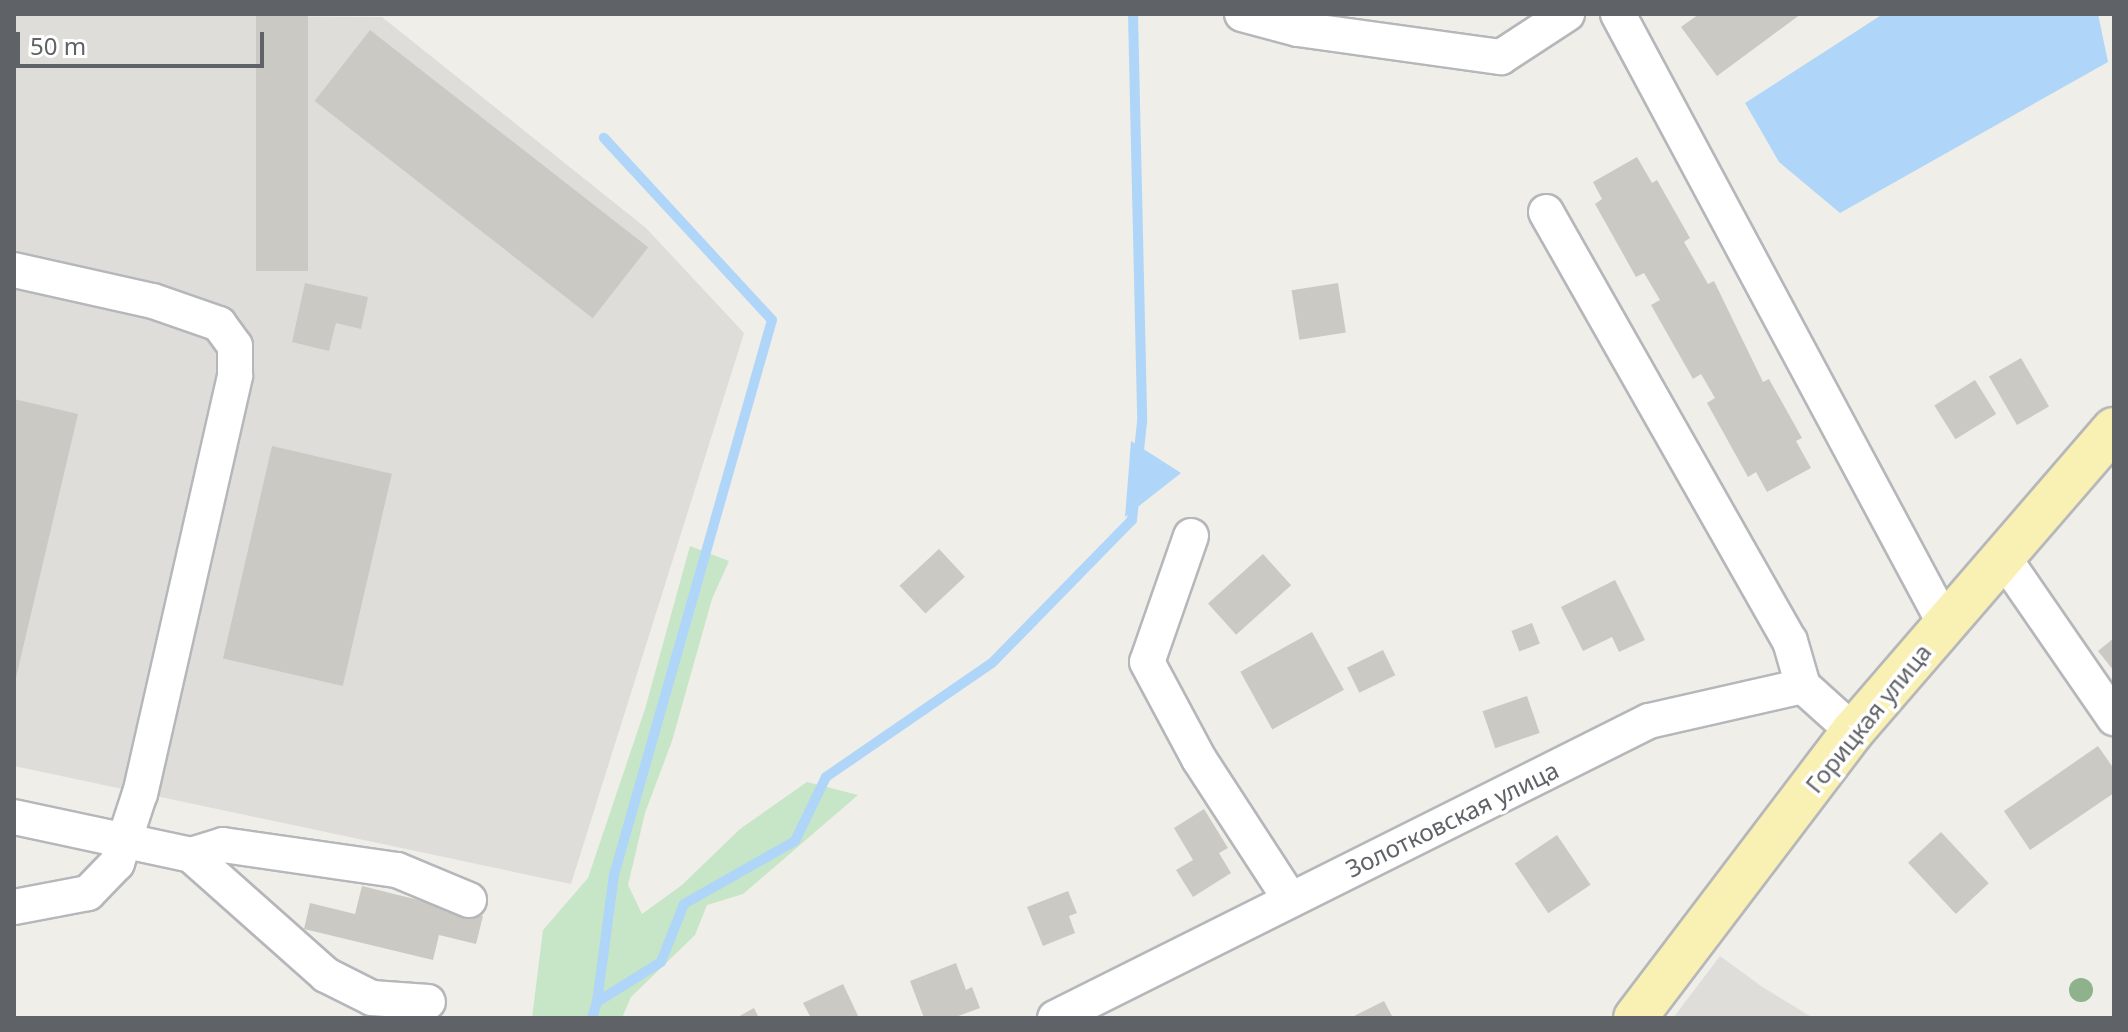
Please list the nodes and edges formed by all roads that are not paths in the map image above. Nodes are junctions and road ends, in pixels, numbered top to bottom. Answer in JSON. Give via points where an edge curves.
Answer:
{"nodes":[{"id":1,"x":1242,"y":14,"type":"edge"},
{"id":2,"x":1567,"y":14,"type":"edge"},
{"id":3,"x":1618,"y":14,"type":"edge"},
{"id":4,"x":1546,"y":212,"type":"dead end"},
{"id":5,"x":14,"y":270,"type":"edge"},
{"id":6,"x":2114,"y":429,"type":"edge"},
{"id":7,"x":1191,"y":536,"type":"dead end"},
{"id":8,"x":2003,"y":557,"type":"junction"},
{"id":9,"x":1945,"y":624,"type":"junction"},
{"id":10,"x":1803,"y":686,"type":"junction"},
{"id":11,"x":2114,"y":718,"type":"edge"},
{"id":12,"x":1853,"y":731,"type":"junction"},
{"id":13,"x":14,"y":817,"type":"edge"},
{"id":14,"x":124,"y":840,"type":"junction"},
{"id":15,"x":191,"y":855,"type":"junction"},
{"id":16,"x":1290,"y":899,"type":"junction"},
{"id":17,"x":469,"y":900,"type":"dead end"},
{"id":18,"x":14,"y":907,"type":"edge"},
{"id":19,"x":428,"y":1002,"type":"dead end"},
{"id":20,"x":1055,"y":1018,"type":"edge"},
{"id":21,"x":1635,"y":1018,"type":"edge"}],
"edges":[{"from":1,"to":2,"type":"street","via":[[1298,29],[1501,57]]},
{"from":3,"to":9,"type":"street"},
{"from":4,"to":10,"type":"street","via":[[1790,641]]},
{"from":5,"to":14,"type":"street","via":[[153,301],[219,324],[235,346],[232,392],[140,793]]},
{"from":6,"to":8,"type":"main road","name":"Горицкая улица"},
{"from":7,"to":16,"type":"street","via":[[1147,662],[1199,759]]},
{"from":8,"to":9,"type":"main road","name":"Горицкая улица"},
{"from":8,"to":11,"type":"street"},
{"from":9,"to":12,"type":"main road","name":"Горицкая улица"},
{"from":10,"to":12,"type":"street"},
{"from":10,"to":16,"type":"street","name":"Золотковская улица","via":[[1649,721]]},
{"from":12,"to":21,"type":"main road","name":"Горицкая улица"},
{"from":13,"to":14,"type":"street"},
{"from":14,"to":15,"type":"street"},
{"from":14,"to":18,"type":"street","via":[[117,863],[88,893]]},
{"from":15,"to":17,"type":"street","via":[[223,845],[397,870]]},
{"from":15,"to":19,"type":"street","via":[[326,975],[372,998]]},
{"from":16,"to":20,"type":"street","name":"Золотковская улица"}]}
